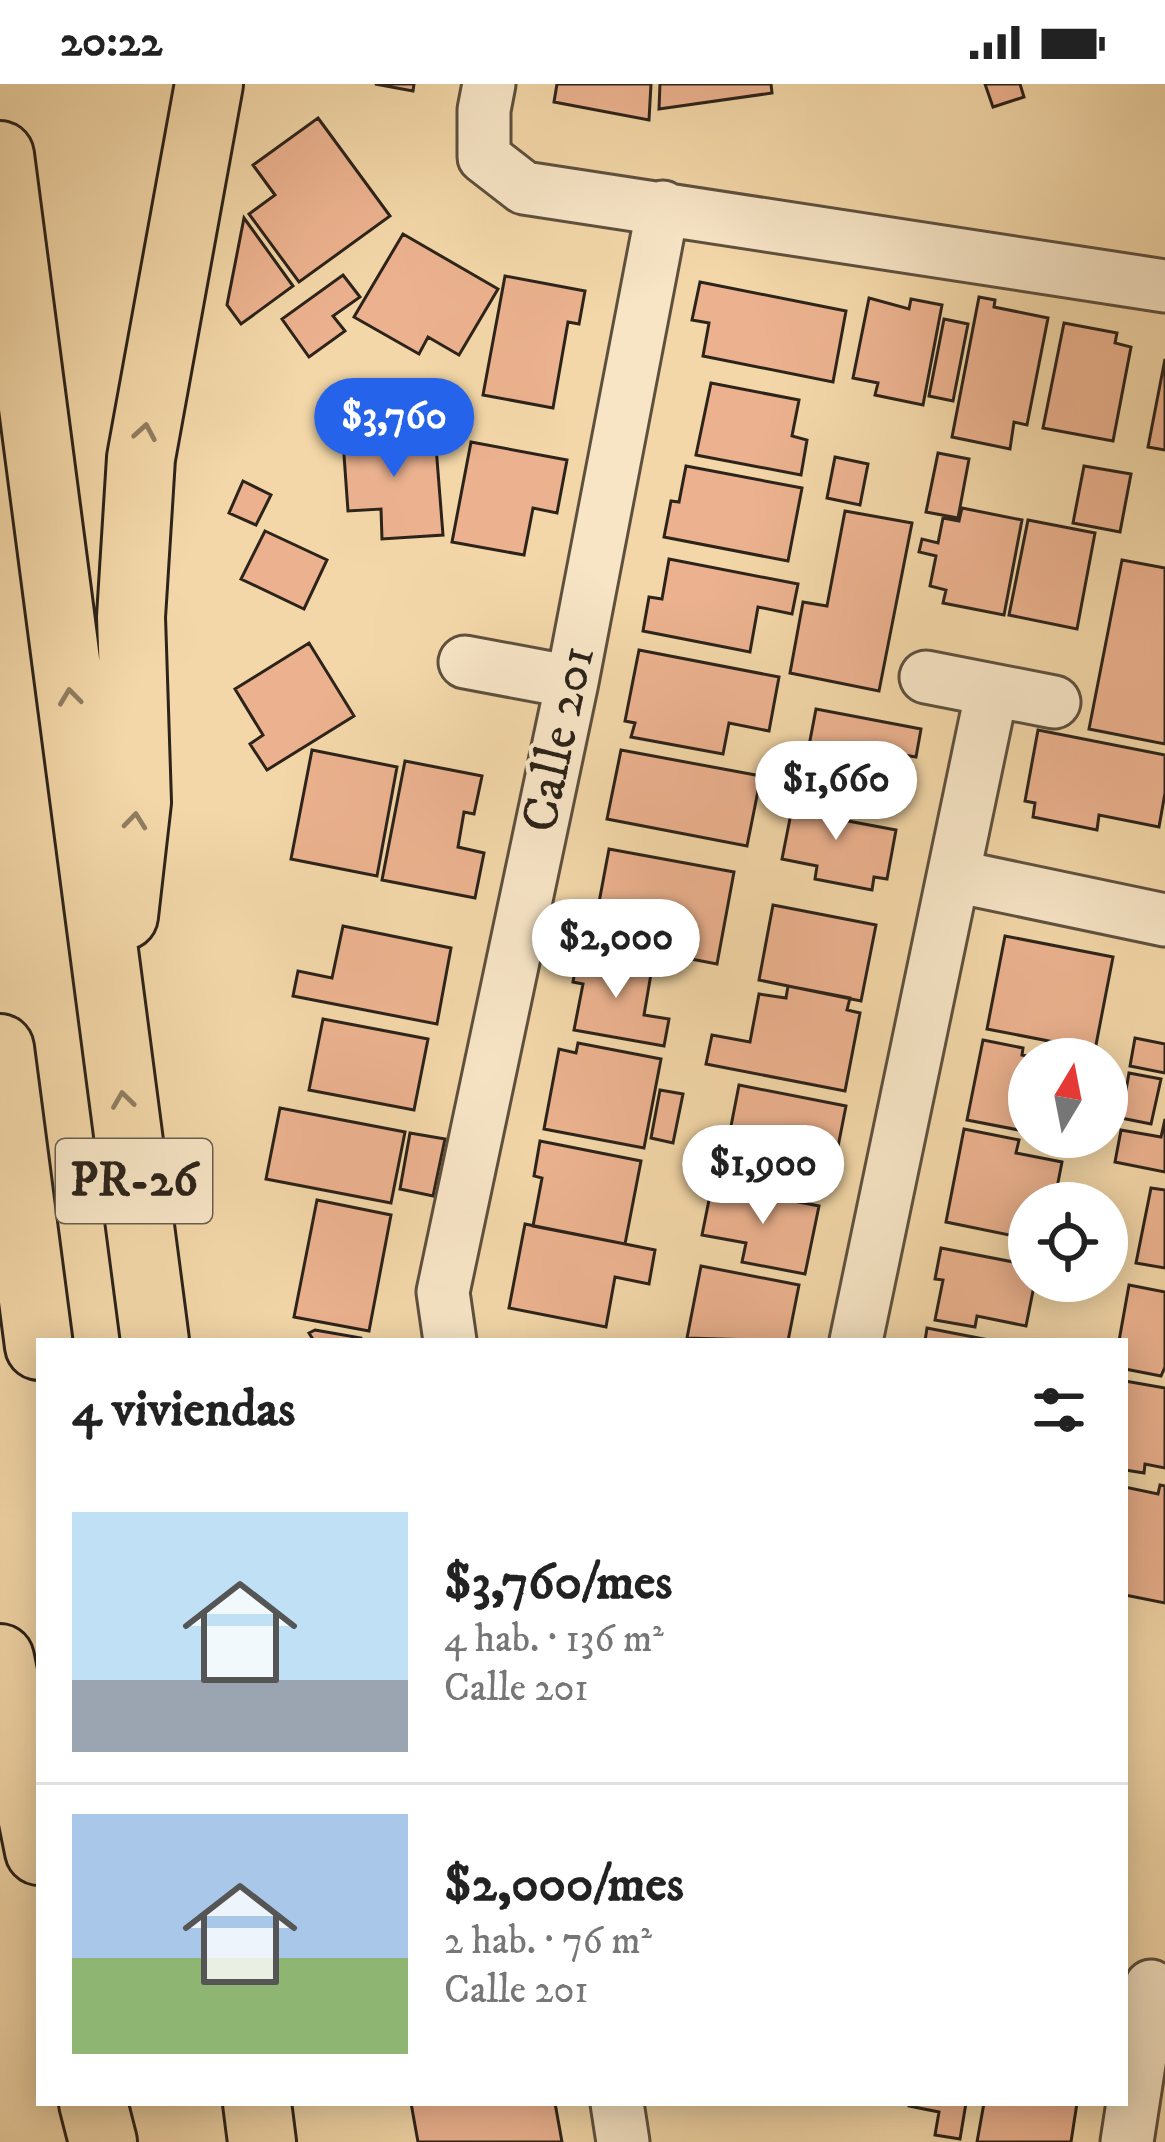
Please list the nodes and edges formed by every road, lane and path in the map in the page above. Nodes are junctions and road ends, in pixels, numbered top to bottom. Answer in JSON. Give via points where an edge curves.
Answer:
{"nodes":[{"id":1,"x":209,"y":84,"type":"edge"},
{"id":2,"x":489,"y":84,"type":"edge"},
{"id":3,"x":0,"y":155,"type":"edge"},
{"id":4,"x":663,"y":207,"type":"junction"},
{"id":5,"x":1165,"y":286,"type":"edge"},
{"id":6,"x":465,"y":662,"type":"dead end"},
{"id":7,"x":926,"y":677,"type":"dead end"},
{"id":8,"x":572,"y":682,"type":"junction"},
{"id":9,"x":992,"y":690,"type":"junction"},
{"id":10,"x":1054,"y":702,"type":"dead end"},
{"id":11,"x":955,"y":877,"type":"junction"},
{"id":12,"x":1165,"y":920,"type":"edge"},
{"id":13,"x":112,"y":1021,"type":"junction"},
{"id":14,"x":0,"y":1048,"type":"edge"},
{"id":15,"x":38,"y":1338,"type":"edge"},
{"id":16,"x":155,"y":1338,"type":"edge"},
{"id":17,"x":450,"y":1338,"type":"edge"},
{"id":18,"x":857,"y":1338,"type":"edge"},
{"id":19,"x":0,"y":1658,"type":"edge"},
{"id":20,"x":36,"y":1836,"type":"edge"},
{"id":21,"x":1147,"y":1986,"type":"edge"},
{"id":22,"x":94,"y":2106,"type":"edge"},
{"id":23,"x":138,"y":2106,"type":"edge"},
{"id":24,"x":257,"y":2106,"type":"edge"},
{"id":25,"x":617,"y":2106,"type":"edge"},
{"id":26,"x":103,"y":2142,"type":"edge"},
{"id":27,"x":143,"y":2142,"type":"edge"},
{"id":28,"x":262,"y":2142,"type":"edge"},
{"id":29,"x":623,"y":2142,"type":"edge"},
{"id":30,"x":1127,"y":2142,"type":"edge"}],
"edges":[{"from":13,"to":1,"type":"highway","one_way":true,"via":[[137,802],[131,617],[141,458]]},
{"from":2,"to":4,"type":"street","via":[[484,157],[524,188]]},
{"from":13,"to":3,"type":"highway","number":"PR-26","one_way":true},
{"from":4,"to":5,"type":"street"},
{"from":4,"to":8,"type":"street","name":"Calle 201"},
{"from":6,"to":8,"type":"street"},
{"from":7,"to":9,"type":"street"},
{"from":8,"to":17,"type":"street","name":"Calle 201","via":[[443,1292]]},
{"from":9,"to":10,"type":"street"},
{"from":9,"to":11,"type":"street"},
{"from":11,"to":12,"type":"street"},
{"from":11,"to":18,"type":"street"},
{"from":16,"to":13,"type":"highway","number":"PR-26","one_way":true},
{"from":14,"to":15,"type":"highway","number":"PR-26"},
{"from":19,"to":20,"type":"highway"},
{"from":21,"to":30,"type":"street"},
{"from":22,"to":26,"type":"highway"},
{"from":23,"to":27,"type":"highway"},
{"from":24,"to":28,"type":"highway"},
{"from":25,"to":29,"type":"street"}]}
